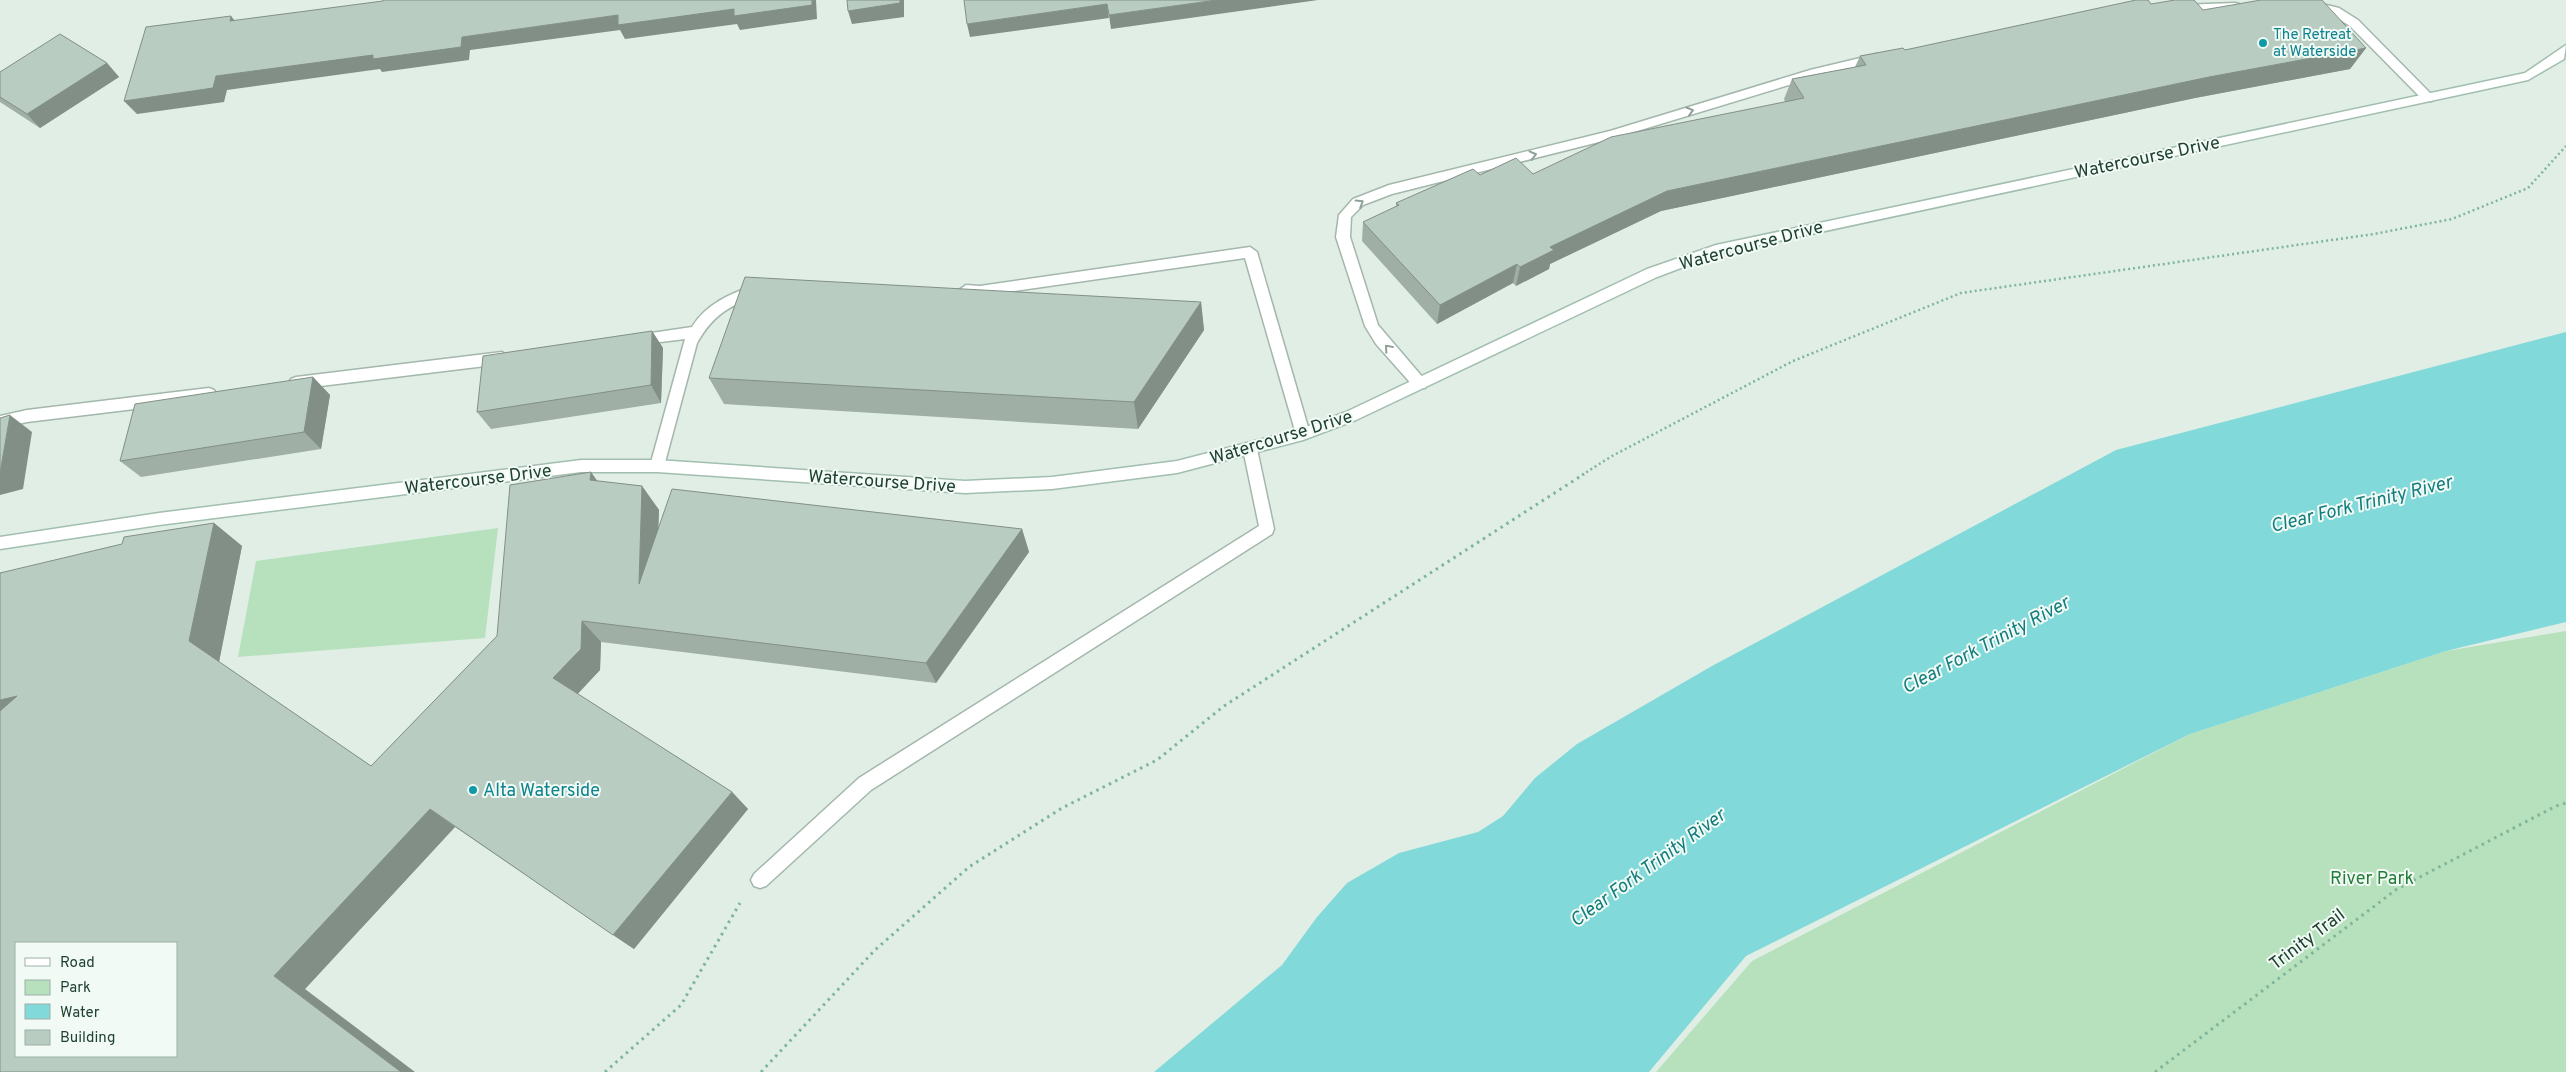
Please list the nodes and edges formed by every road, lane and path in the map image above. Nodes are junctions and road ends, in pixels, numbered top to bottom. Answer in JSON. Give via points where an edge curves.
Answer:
{"nodes":[{"id":1,"x":2301,"y":6,"type":"edge"},
{"id":2,"x":2244,"y":7,"type":"edge"},
{"id":3,"x":2168,"y":9,"type":"edge"},
{"id":4,"x":2566,"y":49,"type":"edge"},
{"id":5,"x":1894,"y":54,"type":"edge"},
{"id":6,"x":2428,"y":98,"type":"junction"},
{"id":7,"x":2566,"y":146,"type":"edge"},
{"id":8,"x":765,"y":288,"type":"edge"},
{"id":9,"x":951,"y":290,"type":"edge"},
{"id":10,"x":696,"y":332,"type":"junction"},
{"id":11,"x":619,"y":342,"type":"edge"},
{"id":12,"x":513,"y":356,"type":"edge"},
{"id":13,"x":1420,"y":384,"type":"junction"},
{"id":14,"x":280,"y":385,"type":"edge"},
{"id":15,"x":222,"y":392,"type":"edge"},
{"id":16,"x":0,"y":422,"type":"edge"},
{"id":17,"x":1303,"y":434,"type":"junction"},
{"id":18,"x":1250,"y":449,"type":"junction"},
{"id":19,"x":657,"y":466,"type":"junction"},
{"id":20,"x":0,"y":543,"type":"edge"},
{"id":21,"x":2566,"y":803,"type":"edge"},
{"id":22,"x":760,"y":880,"type":"joint"},
{"id":23,"x":604,"y":1072,"type":"edge"},
{"id":24,"x":761,"y":1072,"type":"edge"},
{"id":25,"x":2155,"y":1072,"type":"edge"}],
"edges":[{"from":1,"to":6,"type":"street","via":[[2323,7],[2345,16]]},
{"from":2,"to":3,"type":"street"},
{"from":4,"to":6,"type":"street","name":"Watercourse Drive","via":[[2528,76]]},
{"from":13,"to":5,"type":"street","one_way":true,"via":[[1381,340],[1366,310],[1343,237],[1345,215],[1358,202],[1389,190],[1611,135],[1814,73]]},
{"from":6,"to":13,"type":"street","name":"Watercourse Drive","via":[[1716,250],[1652,272]]},
{"from":7,"to":24,"type":"path","via":[[2528,188],[2452,219],[2364,236],[1961,293],[1793,361],[1612,456],[1224,706],[1157,760],[1062,808],[969,867],[875,950]]},
{"from":8,"to":10,"type":"street","via":[[747,292],[722,304]]},
{"from":9,"to":17,"type":"street","via":[[980,291],[1250,252]]},
{"from":10,"to":11,"type":"street"},
{"from":10,"to":19,"type":"street","via":[[690,342]]},
{"from":12,"to":14,"type":"street"},
{"from":13,"to":17,"type":"street","name":"Watercourse Drive"},
{"from":15,"to":16,"type":"street"},
{"from":17,"to":18,"type":"street","name":"Watercourse Drive"},
{"from":18,"to":19,"type":"street","name":"Watercourse Drive","via":[[1177,467],[1114,476],[965,487]]},
{"from":18,"to":22,"type":"street","via":[[1267,529],[865,784]]},
{"from":19,"to":20,"type":"street","name":"Watercourse Drive","via":[[581,466],[159,519]]},
{"from":21,"to":25,"type":"path","name":"Trinity Trail","via":[[2397,888]]},
{"from":22,"to":23,"type":"path","via":[[733,912],[681,1004]]}]}
